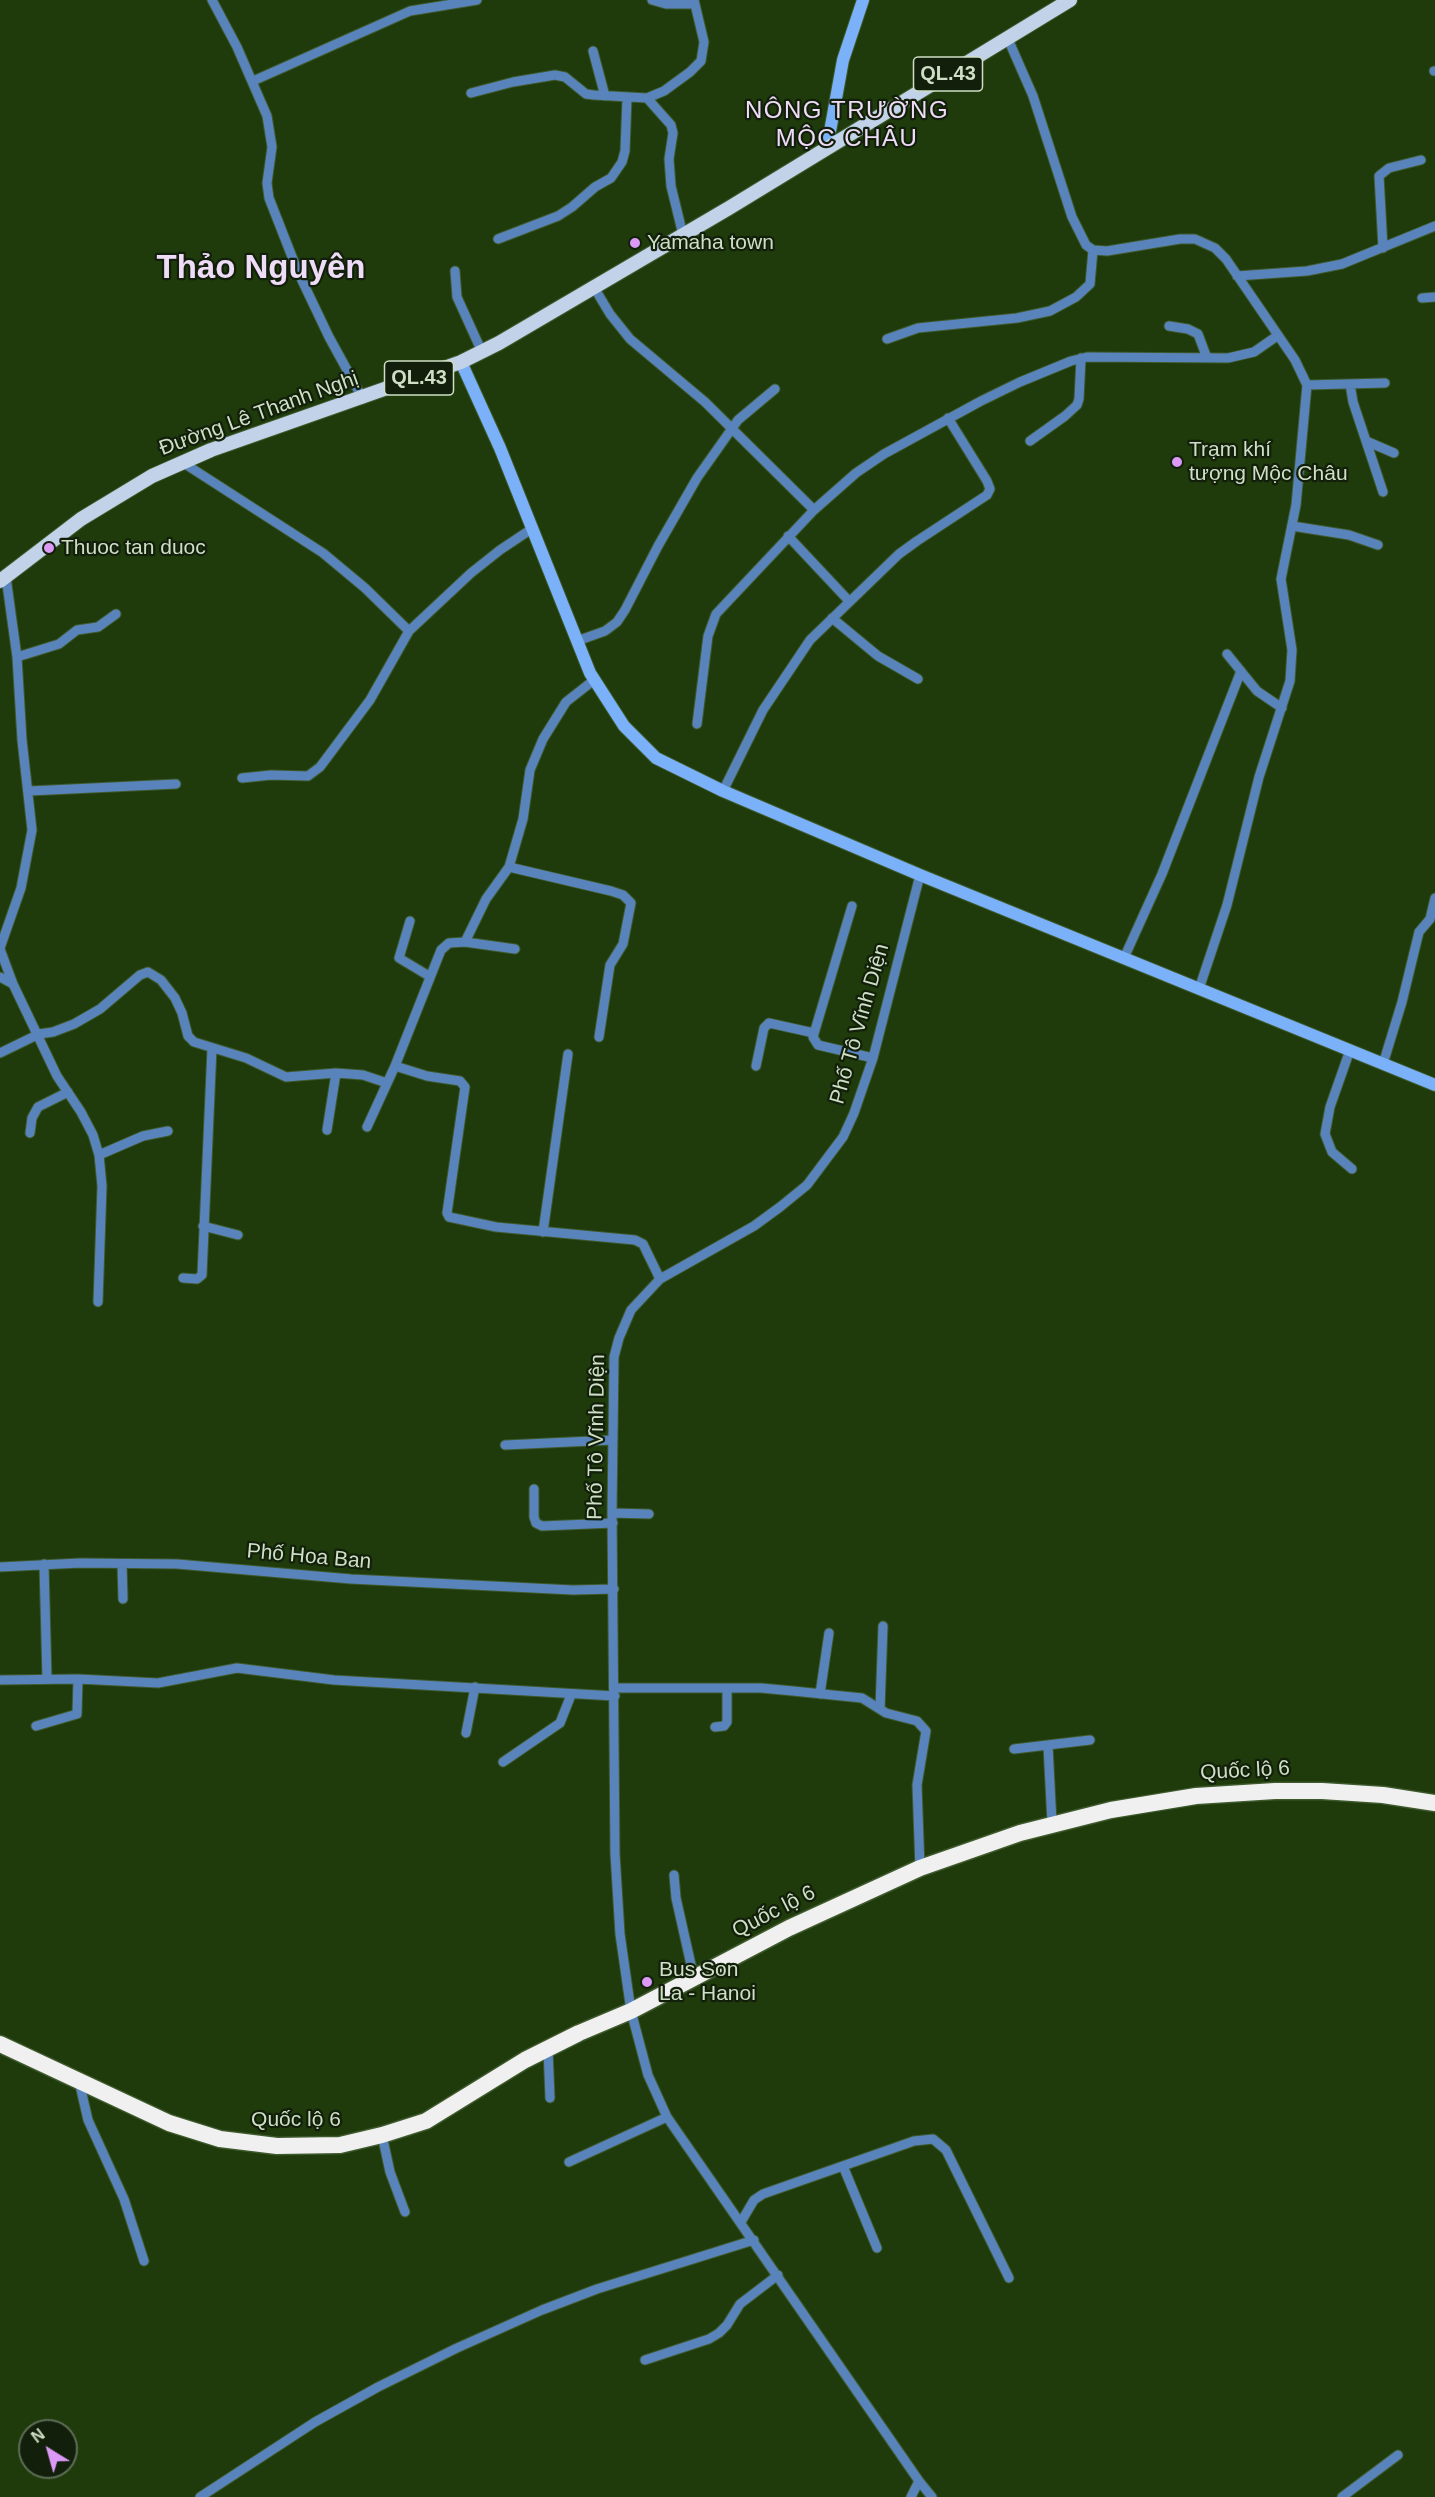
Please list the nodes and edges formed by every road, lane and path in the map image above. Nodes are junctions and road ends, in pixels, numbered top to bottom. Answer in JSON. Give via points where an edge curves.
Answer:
{"nodes":[{"id":1,"x":212,"y":0,"type":"edge"},
{"id":2,"x":477,"y":0,"type":"edge"},
{"id":3,"x":652,"y":0,"type":"edge"},
{"id":4,"x":863,"y":0,"type":"edge"},
{"id":5,"x":1070,"y":0,"type":"edge"},
{"id":6,"x":694,"y":2,"type":"edge"},
{"id":7,"x":1008,"y":39,"type":"junction"},
{"id":8,"x":593,"y":51,"type":"dead end"},
{"id":9,"x":253,"y":81,"type":"junction"},
{"id":10,"x":471,"y":93,"type":"dead end"},
{"id":11,"x":605,"y":96,"type":"junction"},
{"id":12,"x":627,"y":98,"type":"junction"},
{"id":13,"x":647,"y":98,"type":"junction"},
{"id":14,"x":827,"y":148,"type":"junction"},
{"id":15,"x":1421,"y":160,"type":"dead end"},
{"id":16,"x":1435,"y":226,"type":"edge"},
{"id":17,"x":684,"y":234,"type":"junction"},
{"id":18,"x":498,"y":239,"type":"dead end"},
{"id":19,"x":1383,"y":248,"type":"junction"},
{"id":20,"x":1093,"y":250,"type":"junction"},
{"id":21,"x":455,"y":271,"type":"dead end"},
{"id":22,"x":1238,"y":276,"type":"junction"},
{"id":23,"x":595,"y":288,"type":"junction"},
{"id":24,"x":1435,"y":297,"type":"edge"},
{"id":25,"x":1422,"y":298,"type":"dead end"},
{"id":26,"x":1169,"y":326,"type":"dead end"},
{"id":27,"x":1277,"y":336,"type":"junction"},
{"id":28,"x":887,"y":339,"type":"dead end"},
{"id":29,"x":482,"y":352,"type":"junction"},
{"id":30,"x":1081,"y":358,"type":"junction"},
{"id":31,"x":1207,"y":358,"type":"junction"},
{"id":32,"x":461,"y":362,"type":"junction"},
{"id":33,"x":1385,"y":383,"type":"dead end"},
{"id":34,"x":1350,"y":384,"type":"junction"},
{"id":35,"x":1307,"y":385,"type":"junction"},
{"id":36,"x":775,"y":388,"type":"dead end"},
{"id":37,"x":363,"y":399,"type":"junction"},
{"id":38,"x":948,"y":418,"type":"junction"},
{"id":39,"x":731,"y":429,"type":"junction"},
{"id":40,"x":1030,"y":441,"type":"dead end"},
{"id":41,"x":1366,"y":441,"type":"junction"},
{"id":42,"x":1394,"y":453,"type":"dead end"},
{"id":43,"x":182,"y":462,"type":"junction"},
{"id":44,"x":1383,"y":492,"type":"dead end"},
{"id":45,"x":814,"y":510,"type":"junction"},
{"id":46,"x":1292,"y":526,"type":"junction"},
{"id":47,"x":533,"y":528,"type":"junction"},
{"id":48,"x":788,"y":536,"type":"junction"},
{"id":49,"x":1378,"y":545,"type":"dead end"},
{"id":50,"x":3,"y":579,"type":"edge"},
{"id":51,"x":849,"y":601,"type":"junction"},
{"id":52,"x":116,"y":614,"type":"dead end"},
{"id":53,"x":832,"y":618,"type":"junction"},
{"id":54,"x":409,"y":631,"type":"junction"},
{"id":55,"x":577,"y":641,"type":"junction"},
{"id":56,"x":1227,"y":654,"type":"dead end"},
{"id":57,"x":17,"y":657,"type":"junction"},
{"id":58,"x":1241,"y":672,"type":"junction"},
{"id":59,"x":918,"y":679,"type":"dead end"},
{"id":60,"x":594,"y":680,"type":"junction"},
{"id":61,"x":1282,"y":708,"type":"junction"},
{"id":62,"x":697,"y":724,"type":"dead end"},
{"id":63,"x":242,"y":778,"type":"dead end"},
{"id":64,"x":176,"y":784,"type":"dead end"},
{"id":65,"x":28,"y":791,"type":"junction"},
{"id":66,"x":723,"y":791,"type":"junction"},
{"id":67,"x":509,"y":867,"type":"junction"},
{"id":68,"x":920,"y":875,"type":"junction"},
{"id":69,"x":1435,"y":898,"type":"edge"},
{"id":70,"x":852,"y":906,"type":"dead end"},
{"id":71,"x":410,"y":921,"type":"dead end"},
{"id":72,"x":465,"y":942,"type":"junction"},
{"id":73,"x":0,"y":949,"type":"edge"},
{"id":74,"x":515,"y":949,"type":"dead end"},
{"id":75,"x":1124,"y":958,"type":"junction"},
{"id":76,"x":429,"y":976,"type":"junction"},
{"id":77,"x":0,"y":977,"type":"edge"},
{"id":78,"x":13,"y":984,"type":"junction"},
{"id":79,"x":1199,"y":989,"type":"junction"},
{"id":80,"x":814,"y":1033,"type":"junction"},
{"id":81,"x":39,"y":1034,"type":"junction"},
{"id":82,"x":599,"y":1037,"type":"dead end"},
{"id":83,"x":212,"y":1048,"type":"junction"},
{"id":84,"x":1350,"y":1050,"type":"junction"},
{"id":85,"x":0,"y":1053,"type":"edge"},
{"id":86,"x":568,"y":1054,"type":"dead end"},
{"id":87,"x":873,"y":1058,"type":"junction"},
{"id":88,"x":1383,"y":1064,"type":"junction"},
{"id":89,"x":395,"y":1066,"type":"junction"},
{"id":90,"x":756,"y":1066,"type":"dead end"},
{"id":91,"x":336,"y":1073,"type":"junction"},
{"id":92,"x":387,"y":1083,"type":"junction"},
{"id":93,"x":1435,"y":1085,"type":"edge"},
{"id":94,"x":68,"y":1092,"type":"junction"},
{"id":95,"x":367,"y":1126,"type":"dead end"},
{"id":96,"x":327,"y":1130,"type":"dead end"},
{"id":97,"x":168,"y":1131,"type":"dead end"},
{"id":98,"x":30,"y":1133,"type":"dead end"},
{"id":99,"x":99,"y":1155,"type":"junction"},
{"id":100,"x":1352,"y":1169,"type":"dead end"},
{"id":101,"x":203,"y":1226,"type":"junction"},
{"id":102,"x":543,"y":1232,"type":"junction"},
{"id":103,"x":238,"y":1235,"type":"dead end"},
{"id":104,"x":183,"y":1278,"type":"dead end"},
{"id":105,"x":660,"y":1279,"type":"junction"},
{"id":106,"x":98,"y":1302,"type":"dead end"},
{"id":107,"x":613,"y":1440,"type":"junction"},
{"id":108,"x":505,"y":1445,"type":"dead end"},
{"id":109,"x":534,"y":1489,"type":"dead end"},
{"id":110,"x":649,"y":1514,"type":"dead end"},
{"id":111,"x":612,"y":1518,"type":"junction"},
{"id":112,"x":44,"y":1564,"type":"junction"},
{"id":113,"x":122,"y":1564,"type":"junction"},
{"id":114,"x":0,"y":1567,"type":"edge"},
{"id":115,"x":614,"y":1589,"type":"junction"},
{"id":116,"x":123,"y":1599,"type":"dead end"},
{"id":117,"x":883,"y":1626,"type":"dead end"},
{"id":118,"x":829,"y":1633,"type":"dead end"},
{"id":119,"x":47,"y":1679,"type":"junction"},
{"id":120,"x":78,"y":1679,"type":"junction"},
{"id":121,"x":0,"y":1680,"type":"edge"},
{"id":122,"x":476,"y":1687,"type":"junction"},
{"id":123,"x":727,"y":1688,"type":"junction"},
{"id":124,"x":615,"y":1692,"type":"junction"},
{"id":125,"x":820,"y":1694,"type":"junction"},
{"id":126,"x":571,"y":1695,"type":"junction"},
{"id":127,"x":880,"y":1708,"type":"junction"},
{"id":128,"x":36,"y":1726,"type":"dead end"},
{"id":129,"x":715,"y":1727,"type":"dead end"},
{"id":130,"x":466,"y":1733,"type":"dead end"},
{"id":131,"x":1090,"y":1740,"type":"dead end"},
{"id":132,"x":1048,"y":1746,"type":"junction"},
{"id":133,"x":1014,"y":1749,"type":"dead end"},
{"id":134,"x":503,"y":1762,"type":"dead end"},
{"id":135,"x":1435,"y":1803,"type":"edge"},
{"id":136,"x":1052,"y":1823,"type":"junction"},
{"id":137,"x":920,"y":1868,"type":"junction"},
{"id":138,"x":674,"y":1875,"type":"dead end"},
{"id":139,"x":694,"y":1978,"type":"junction"},
{"id":140,"x":631,"y":2011,"type":"junction"},
{"id":141,"x":0,"y":2044,"type":"edge"},
{"id":142,"x":548,"y":2049,"type":"junction"},
{"id":143,"x":79,"y":2080,"type":"junction"},
{"id":144,"x":550,"y":2098,"type":"dead end"},
{"id":145,"x":667,"y":2117,"type":"junction"},
{"id":146,"x":382,"y":2135,"type":"junction"},
{"id":147,"x":569,"y":2162,"type":"dead end"},
{"id":148,"x":843,"y":2166,"type":"junction"},
{"id":149,"x":405,"y":2212,"type":"dead end"},
{"id":150,"x":741,"y":2222,"type":"junction"},
{"id":151,"x":754,"y":2240,"type":"junction"},
{"id":152,"x":877,"y":2248,"type":"dead end"},
{"id":153,"x":144,"y":2261,"type":"dead end"},
{"id":154,"x":778,"y":2276,"type":"junction"},
{"id":155,"x":1009,"y":2278,"type":"dead end"},
{"id":156,"x":645,"y":2360,"type":"dead end"},
{"id":157,"x":1398,"y":2456,"type":"dead end"},
{"id":158,"x":919,"y":2481,"type":"junction"},
{"id":159,"x":200,"y":2497,"type":"edge"},
{"id":160,"x":910,"y":2497,"type":"edge"},
{"id":161,"x":932,"y":2497,"type":"edge"},
{"id":162,"x":1342,"y":2497,"type":"edge"}],
"edges":[{"from":1,"to":9,"type":"street"},
{"from":2,"to":9,"type":"street","via":[[410,11]]},
{"from":3,"to":6,"type":"street","via":[[666,4]]},
{"from":4,"to":14,"type":"street","via":[[843,60]]},
{"from":5,"to":7,"type":"main road","number":"QL.43"},
{"from":6,"to":13,"type":"street","via":[[704,42],[701,61],[664,91]]},
{"from":7,"to":14,"type":"main road","number":"QL.43"},
{"from":7,"to":20,"type":"street","via":[[1044,124],[1076,225]]},
{"from":8,"to":11,"type":"street"},
{"from":9,"to":37,"type":"street","via":[[271,131],[269,198],[298,272]]},
{"from":10,"to":11,"type":"street","via":[[555,75],[565,77],[586,93]]},
{"from":11,"to":12,"type":"street"},
{"from":12,"to":13,"type":"street"},
{"from":12,"to":18,"type":"street","via":[[625,151],[611,178],[558,216]]},
{"from":13,"to":17,"type":"street","via":[[673,133],[670,177]]},
{"from":14,"to":17,"type":"main road","name":"Đường Lê Thanh Nghị","number":"QL.43"},
{"from":15,"to":19,"type":"street","via":[[1389,168],[1378,176]]},
{"from":16,"to":19,"type":"street"},
{"from":17,"to":23,"type":"main road","name":"Đường Lê Thanh Nghị","number":"QL.43"},
{"from":19,"to":22,"type":"street","via":[[1323,269]]},
{"from":20,"to":22,"type":"street","via":[[1195,239],[1215,248]]},
{"from":20,"to":28,"type":"street","via":[[1090,284],[1050,311],[918,328]]},
{"from":21,"to":29,"type":"street","via":[[457,297]]},
{"from":22,"to":27,"type":"street"},
{"from":23,"to":29,"type":"main road","name":"Đường Lê Thanh Nghị","number":"QL.43"},
{"from":23,"to":39,"type":"street","via":[[609,314],[630,339]]},
{"from":24,"to":25,"type":"street"},
{"from":26,"to":31,"type":"street","via":[[1198,334]]},
{"from":27,"to":31,"type":"street","via":[[1243,356]]},
{"from":27,"to":35,"type":"street"},
{"from":29,"to":32,"type":"main road","name":"Đường Lê Thanh Nghị","number":"QL.43"},
{"from":30,"to":31,"type":"street"},
{"from":30,"to":38,"type":"street","via":[[1020,382]]},
{"from":30,"to":40,"type":"street","via":[[1077,405]]},
{"from":32,"to":37,"type":"main road","name":"Đường Lê Thanh Nghị","number":"QL.43"},
{"from":32,"to":47,"type":"street"},
{"from":33,"to":34,"type":"street"},
{"from":34,"to":35,"type":"street"},
{"from":34,"to":41,"type":"street"},
{"from":35,"to":46,"type":"street"},
{"from":36,"to":39,"type":"street"},
{"from":37,"to":43,"type":"main road","name":"Đường Lê Thanh Nghị","number":"QL.43"},
{"from":38,"to":45,"type":"street","via":[[856,473]]},
{"from":38,"to":51,"type":"street","via":[[987,481],[987,495],[916,541]]},
{"from":39,"to":45,"type":"street"},
{"from":39,"to":55,"type":"street","via":[[680,506],[625,610],[605,631]]},
{"from":41,"to":42,"type":"street"},
{"from":41,"to":44,"type":"street"},
{"from":43,"to":50,"type":"main road","name":"Đường Lê Thanh Nghị","number":"QL.43","via":[[102,505]]},
{"from":43,"to":54,"type":"street","via":[[330,558]]},
{"from":45,"to":48,"type":"street"},
{"from":46,"to":49,"type":"street","via":[[1349,535]]},
{"from":46,"to":61,"type":"street","via":[[1281,579],[1292,667]]},
{"from":47,"to":54,"type":"street","via":[[471,573]]},
{"from":47,"to":55,"type":"street"},
{"from":48,"to":51,"type":"street"},
{"from":48,"to":62,"type":"street","via":[[716,614],[708,636]]},
{"from":50,"to":57,"type":"street"},
{"from":51,"to":53,"type":"street"},
{"from":52,"to":57,"type":"street","via":[[98,627],[77,630],[59,644]]},
{"from":53,"to":59,"type":"street","via":[[878,656]]},
{"from":53,"to":66,"type":"street","via":[[810,640],[780,682]]},
{"from":54,"to":63,"type":"street","via":[[370,700],[320,767],[308,776]]},
{"from":55,"to":60,"type":"street"},
{"from":56,"to":58,"type":"street"},
{"from":57,"to":65,"type":"street"},
{"from":58,"to":61,"type":"street","via":[[1257,691]]},
{"from":58,"to":75,"type":"street"},
{"from":60,"to":66,"type":"street","via":[[639,744],[656,758]]},
{"from":60,"to":67,"type":"street","via":[[566,702],[543,739],[530,770],[523,819]]},
{"from":61,"to":79,"type":"street","via":[[1259,777],[1227,905]]},
{"from":64,"to":65,"type":"street"},
{"from":65,"to":73,"type":"street","via":[[30,850]]},
{"from":66,"to":68,"type":"street"},
{"from":67,"to":72,"type":"street","via":[[486,899]]},
{"from":67,"to":82,"type":"street","via":[[611,891],[631,903],[623,944],[610,965]]},
{"from":68,"to":75,"type":"street"},
{"from":68,"to":87,"type":"street","name":"Phố Tô Vĩnh Diện"},
{"from":69,"to":88,"type":"street","via":[[1430,919],[1419,932]]},
{"from":70,"to":80,"type":"street"},
{"from":71,"to":76,"type":"street","via":[[399,958]]},
{"from":72,"to":74,"type":"street"},
{"from":72,"to":76,"type":"street","via":[[449,943],[441,950]]},
{"from":73,"to":78,"type":"street"},
{"from":75,"to":79,"type":"street"},
{"from":76,"to":89,"type":"street"},
{"from":77,"to":78,"type":"street"},
{"from":78,"to":81,"type":"street"},
{"from":79,"to":84,"type":"street"},
{"from":80,"to":87,"type":"street","via":[[818,1045]]},
{"from":80,"to":90,"type":"street","via":[[769,1023],[764,1028]]},
{"from":81,"to":83,"type":"street","via":[[74,1024],[148,972],[161,980],[175,998],[190,1038]]},
{"from":81,"to":85,"type":"street"},
{"from":81,"to":94,"type":"street"},
{"from":83,"to":91,"type":"street","via":[[246,1058],[286,1077]]},
{"from":83,"to":101,"type":"street"},
{"from":84,"to":88,"type":"street"},
{"from":84,"to":100,"type":"street","via":[[1325,1134],[1332,1152]]},
{"from":86,"to":102,"type":"street"},
{"from":87,"to":105,"type":"street","name":"Phố Tô Vĩnh Diện","via":[[843,1137],[807,1185],[754,1226]]},
{"from":88,"to":93,"type":"street"},
{"from":89,"to":92,"type":"street"},
{"from":89,"to":102,"type":"street","via":[[460,1081],[465,1087],[449,1217]]},
{"from":91,"to":92,"type":"street","via":[[363,1075]]},
{"from":91,"to":96,"type":"street"},
{"from":92,"to":95,"type":"street"},
{"from":94,"to":98,"type":"street","via":[[38,1107]]},
{"from":94,"to":99,"type":"street","via":[[93,1135]]},
{"from":97,"to":99,"type":"street","via":[[143,1136]]},
{"from":99,"to":106,"type":"street","via":[[102,1186]]},
{"from":101,"to":103,"type":"street"},
{"from":101,"to":104,"type":"street","via":[[202,1275]]},
{"from":102,"to":105,"type":"street","via":[[635,1240],[643,1244]]},
{"from":105,"to":107,"type":"street","name":"Phố Tô Vĩnh Diện","via":[[631,1310],[619,1338],[614,1357]]},
{"from":107,"to":108,"type":"street"},
{"from":107,"to":111,"type":"street","name":"Phố Tô Vĩnh Diện"},
{"from":109,"to":111,"type":"street","via":[[534,1517],[542,1526]]},
{"from":110,"to":111,"type":"street"},
{"from":111,"to":115,"type":"street","name":"Phố Tô Vĩnh Diện"},
{"from":112,"to":113,"type":"street","name":"Phố Hoa Ban"},
{"from":112,"to":114,"type":"street","name":"Phố Hoa Ban"},
{"from":112,"to":119,"type":"street"},
{"from":113,"to":115,"type":"street","name":"Phố Hoa Ban","via":[[223,1567],[351,1579]]},
{"from":113,"to":116,"type":"street"},
{"from":115,"to":124,"type":"street","name":"Phố Tô Vĩnh Diện"},
{"from":117,"to":127,"type":"street"},
{"from":118,"to":125,"type":"street"},
{"from":119,"to":120,"type":"street"},
{"from":119,"to":121,"type":"street"},
{"from":120,"to":122,"type":"street","via":[[158,1683],[237,1668],[334,1680]]},
{"from":120,"to":128,"type":"street","via":[[77,1714]]},
{"from":122,"to":126,"type":"street"},
{"from":122,"to":130,"type":"street"},
{"from":123,"to":124,"type":"street"},
{"from":123,"to":125,"type":"street"},
{"from":123,"to":129,"type":"street","via":[[728,1722]]},
{"from":124,"to":126,"type":"street"},
{"from":124,"to":140,"type":"street","name":"Phố Tô Vĩnh Diện","via":[[615,1854],[620,1934]]},
{"from":125,"to":127,"type":"street","via":[[862,1698]]},
{"from":126,"to":134,"type":"street","via":[[560,1723]]},
{"from":127,"to":137,"type":"street","via":[[917,1721],[926,1731],[917,1785]]},
{"from":131,"to":132,"type":"street"},
{"from":132,"to":133,"type":"street"},
{"from":132,"to":136,"type":"street"},
{"from":135,"to":136,"type":"highway","name":"Quốc lộ 6","via":[[1383,1795],[1275,1791],[1165,1800]]},
{"from":136,"to":137,"type":"highway","name":"Quốc lộ 6"},
{"from":137,"to":139,"type":"highway","name":"Quốc lộ 6","via":[[789,1928]]},
{"from":138,"to":139,"type":"street"},
{"from":139,"to":140,"type":"highway","name":"Quốc lộ 6"},
{"from":140,"to":142,"type":"highway","name":"Quốc lộ 6"},
{"from":140,"to":145,"type":"street","name":"Phố Tô Vĩnh Diện","via":[[648,2075]]},
{"from":141,"to":143,"type":"highway","name":"Quốc lộ 6"},
{"from":142,"to":144,"type":"street"},
{"from":142,"to":146,"type":"highway","name":"Quốc lộ 6","via":[[426,2121]]},
{"from":143,"to":146,"type":"highway","name":"Quốc lộ 6","via":[[170,2123],[220,2139],[313,2146],[340,2145]]},
{"from":143,"to":153,"type":"street","via":[[88,2120],[124,2199]]},
{"from":145,"to":147,"type":"street"},
{"from":145,"to":150,"type":"street","name":"Phố Tô Vĩnh Diện"},
{"from":146,"to":149,"type":"street"},
{"from":148,"to":150,"type":"street","via":[[757,2197]]},
{"from":148,"to":152,"type":"street"},
{"from":148,"to":155,"type":"street","via":[[921,2139],[938,2142],[946,2150]]},
{"from":150,"to":151,"type":"street","name":"Phố Tô Vĩnh Diện"},
{"from":151,"to":154,"type":"street","name":"Phố Tô Vĩnh Diện"},
{"from":151,"to":159,"type":"street","via":[[597,2289],[457,2348],[315,2422]]},
{"from":154,"to":156,"type":"street","via":[[740,2304],[719,2333]]},
{"from":154,"to":158,"type":"street","name":"Phố Tô Vĩnh Diện"},
{"from":157,"to":162,"type":"street"},
{"from":158,"to":160,"type":"street"},
{"from":158,"to":161,"type":"street","name":"Phố Tô Vĩnh Diện"}]}
